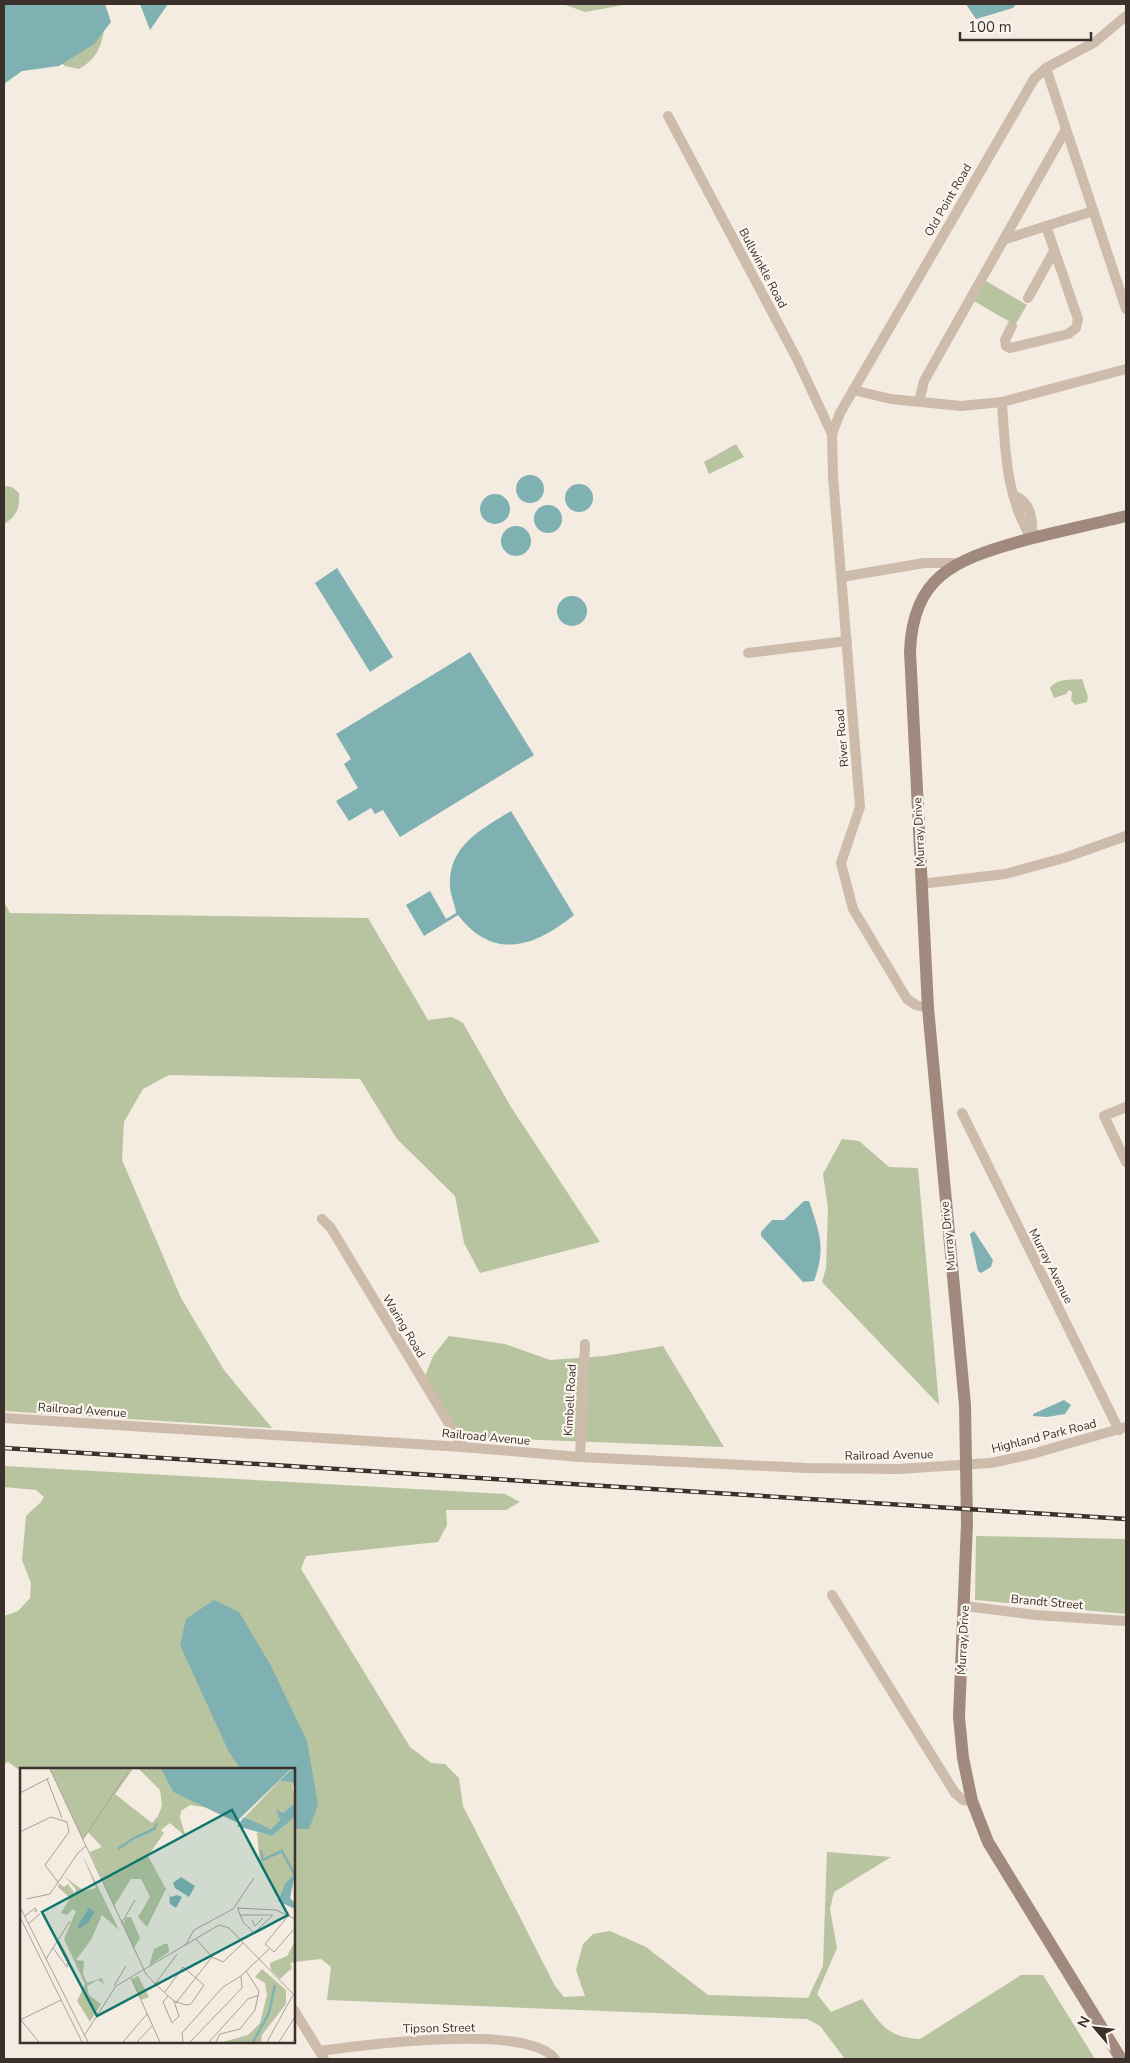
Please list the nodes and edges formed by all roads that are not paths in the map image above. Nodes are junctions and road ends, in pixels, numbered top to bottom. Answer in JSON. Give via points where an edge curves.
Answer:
{"nodes":[{"id":1,"x":1126,"y":16,"type":"edge"},
{"id":2,"x":1046,"y":68,"type":"junction"},
{"id":3,"x":668,"y":116,"type":"dead end"},
{"id":4,"x":1066,"y":129,"type":"junction"},
{"id":5,"x":1094,"y":211,"type":"junction"},
{"id":6,"x":1046,"y":226,"type":"junction"},
{"id":7,"x":1006,"y":239,"type":"junction"},
{"id":8,"x":1054,"y":251,"type":"junction"},
{"id":9,"x":1028,"y":298,"type":"dead end"},
{"id":10,"x":1126,"y":309,"type":"edge"},
{"id":11,"x":1012,"y":326,"type":"dead end"},
{"id":12,"x":1126,"y":369,"type":"edge"},
{"id":13,"x":853,"y":390,"type":"junction"},
{"id":14,"x":919,"y":402,"type":"junction"},
{"id":15,"x":1002,"y":402,"type":"junction"},
{"id":16,"x":832,"y":434,"type":"junction"},
{"id":17,"x":1126,"y":516,"type":"edge"},
{"id":18,"x":1032,"y":538,"type":"junction"},
{"id":19,"x":958,"y":563,"type":"junction"},
{"id":20,"x":842,"y":578,"type":"junction"},
{"id":21,"x":847,"y":641,"type":"junction"},
{"id":22,"x":748,"y":652,"type":"dead end"},
{"id":23,"x":1126,"y":836,"type":"edge"},
{"id":24,"x":921,"y":884,"type":"junction"},
{"id":25,"x":928,"y":1008,"type":"junction"},
{"id":26,"x":1126,"y":1107,"type":"edge"},
{"id":27,"x":962,"y":1113,"type":"dead end"},
{"id":28,"x":1126,"y":1162,"type":"edge"},
{"id":29,"x":322,"y":1219,"type":"dead end"},
{"id":30,"x":585,"y":1344,"type":"dead end"},
{"id":31,"x":4,"y":1418,"type":"edge"},
{"id":32,"x":1122,"y":1429,"type":"edge"},
{"id":33,"x":463,"y":1447,"type":"junction"},
{"id":34,"x":580,"y":1457,"type":"junction"},
{"id":35,"x":966,"y":1465,"type":"junction"},
{"id":36,"x":832,"y":1595,"type":"dead end"},
{"id":37,"x":965,"y":1606,"type":"junction"},
{"id":38,"x":1126,"y":1622,"type":"edge"},
{"id":39,"x":972,"y":1801,"type":"junction"},
{"id":40,"x":295,"y":2012,"type":"edge"},
{"id":41,"x":322,"y":2055,"type":"edge"},
{"id":42,"x":555,"y":2059,"type":"edge"},
{"id":43,"x":1121,"y":2059,"type":"edge"}],
"edges":[{"from":1,"to":2,"type":"street","name":"Old Point Road","via":[[1095,42]]},
{"from":2,"to":4,"type":"street"},
{"from":2,"to":13,"type":"street","name":"Old Point Road","via":[[1034,79]]},
{"from":3,"to":16,"type":"street","name":"Bullwinkle Road","via":[[797,359]]},
{"from":4,"to":5,"type":"street"},
{"from":4,"to":7,"type":"street"},
{"from":5,"to":6,"type":"street"},
{"from":5,"to":10,"type":"street"},
{"from":6,"to":7,"type":"street"},
{"from":6,"to":8,"type":"street"},
{"from":7,"to":14,"type":"street","via":[[924,381]]},
{"from":8,"to":9,"type":"street"},
{"from":8,"to":11,"type":"street","via":[[1078,318],[1076,328],[1065,336],[1010,348],[1005,340]]},
{"from":12,"to":15,"type":"street"},
{"from":13,"to":14,"type":"street"},
{"from":13,"to":16,"type":"street","name":"Old Point Road"},
{"from":14,"to":15,"type":"street","via":[[961,406]]},
{"from":15,"to":18,"type":"street","via":[[1013,495],[1019,517]]},
{"from":16,"to":20,"type":"street","name":"River Road"},
{"from":17,"to":18,"type":"street","name":"Murray Drive"},
{"from":18,"to":19,"type":"street","name":"Murray Drive"},
{"from":19,"to":20,"type":"street","via":[[924,562]]},
{"from":19,"to":24,"type":"street","name":"Murray Drive","via":[[943,574],[922,599],[910,638]]},
{"from":20,"to":21,"type":"street","name":"River Road"},
{"from":21,"to":22,"type":"street"},
{"from":21,"to":25,"type":"street","name":"River Road","via":[[860,807],[841,863],[853,909],[907,999]]},
{"from":23,"to":24,"type":"street","via":[[1005,874]]},
{"from":24,"to":25,"type":"street","name":"Murray Drive"},
{"from":25,"to":35,"type":"street","name":"Murray Drive","via":[[966,1405]]},
{"from":26,"to":28,"type":"street","via":[[1104,1116]]},
{"from":27,"to":32,"type":"street","name":"Murray Avenue"},
{"from":29,"to":33,"type":"street","name":"Waring Road","via":[[331,1228]]},
{"from":30,"to":34,"type":"street","name":"Kimbell Road"},
{"from":31,"to":33,"type":"street","name":"Railroad Avenue"},
{"from":32,"to":35,"type":"street","name":"Highland Park Road","via":[[1032,1454]]},
{"from":33,"to":34,"type":"street","name":"Railroad Avenue"},
{"from":34,"to":35,"type":"street","name":"Railroad Avenue","via":[[806,1468],[898,1469]]},
{"from":35,"to":37,"type":"street","name":"Murray Drive"},
{"from":36,"to":39,"type":"street","via":[[955,1793],[963,1800]]},
{"from":37,"to":38,"type":"street","name":"Brandt Street"},
{"from":37,"to":39,"type":"street","name":"Murray Drive","via":[[959,1718]]},
{"from":39,"to":43,"type":"street","name":"Murray Drive","via":[[988,1842]]},
{"from":40,"to":41,"type":"street","name":"Tipson Street"},
{"from":41,"to":42,"type":"street","name":"Tipson Street","via":[[387,2041],[495,2040],[530,2046],[551,2053]]}]}
